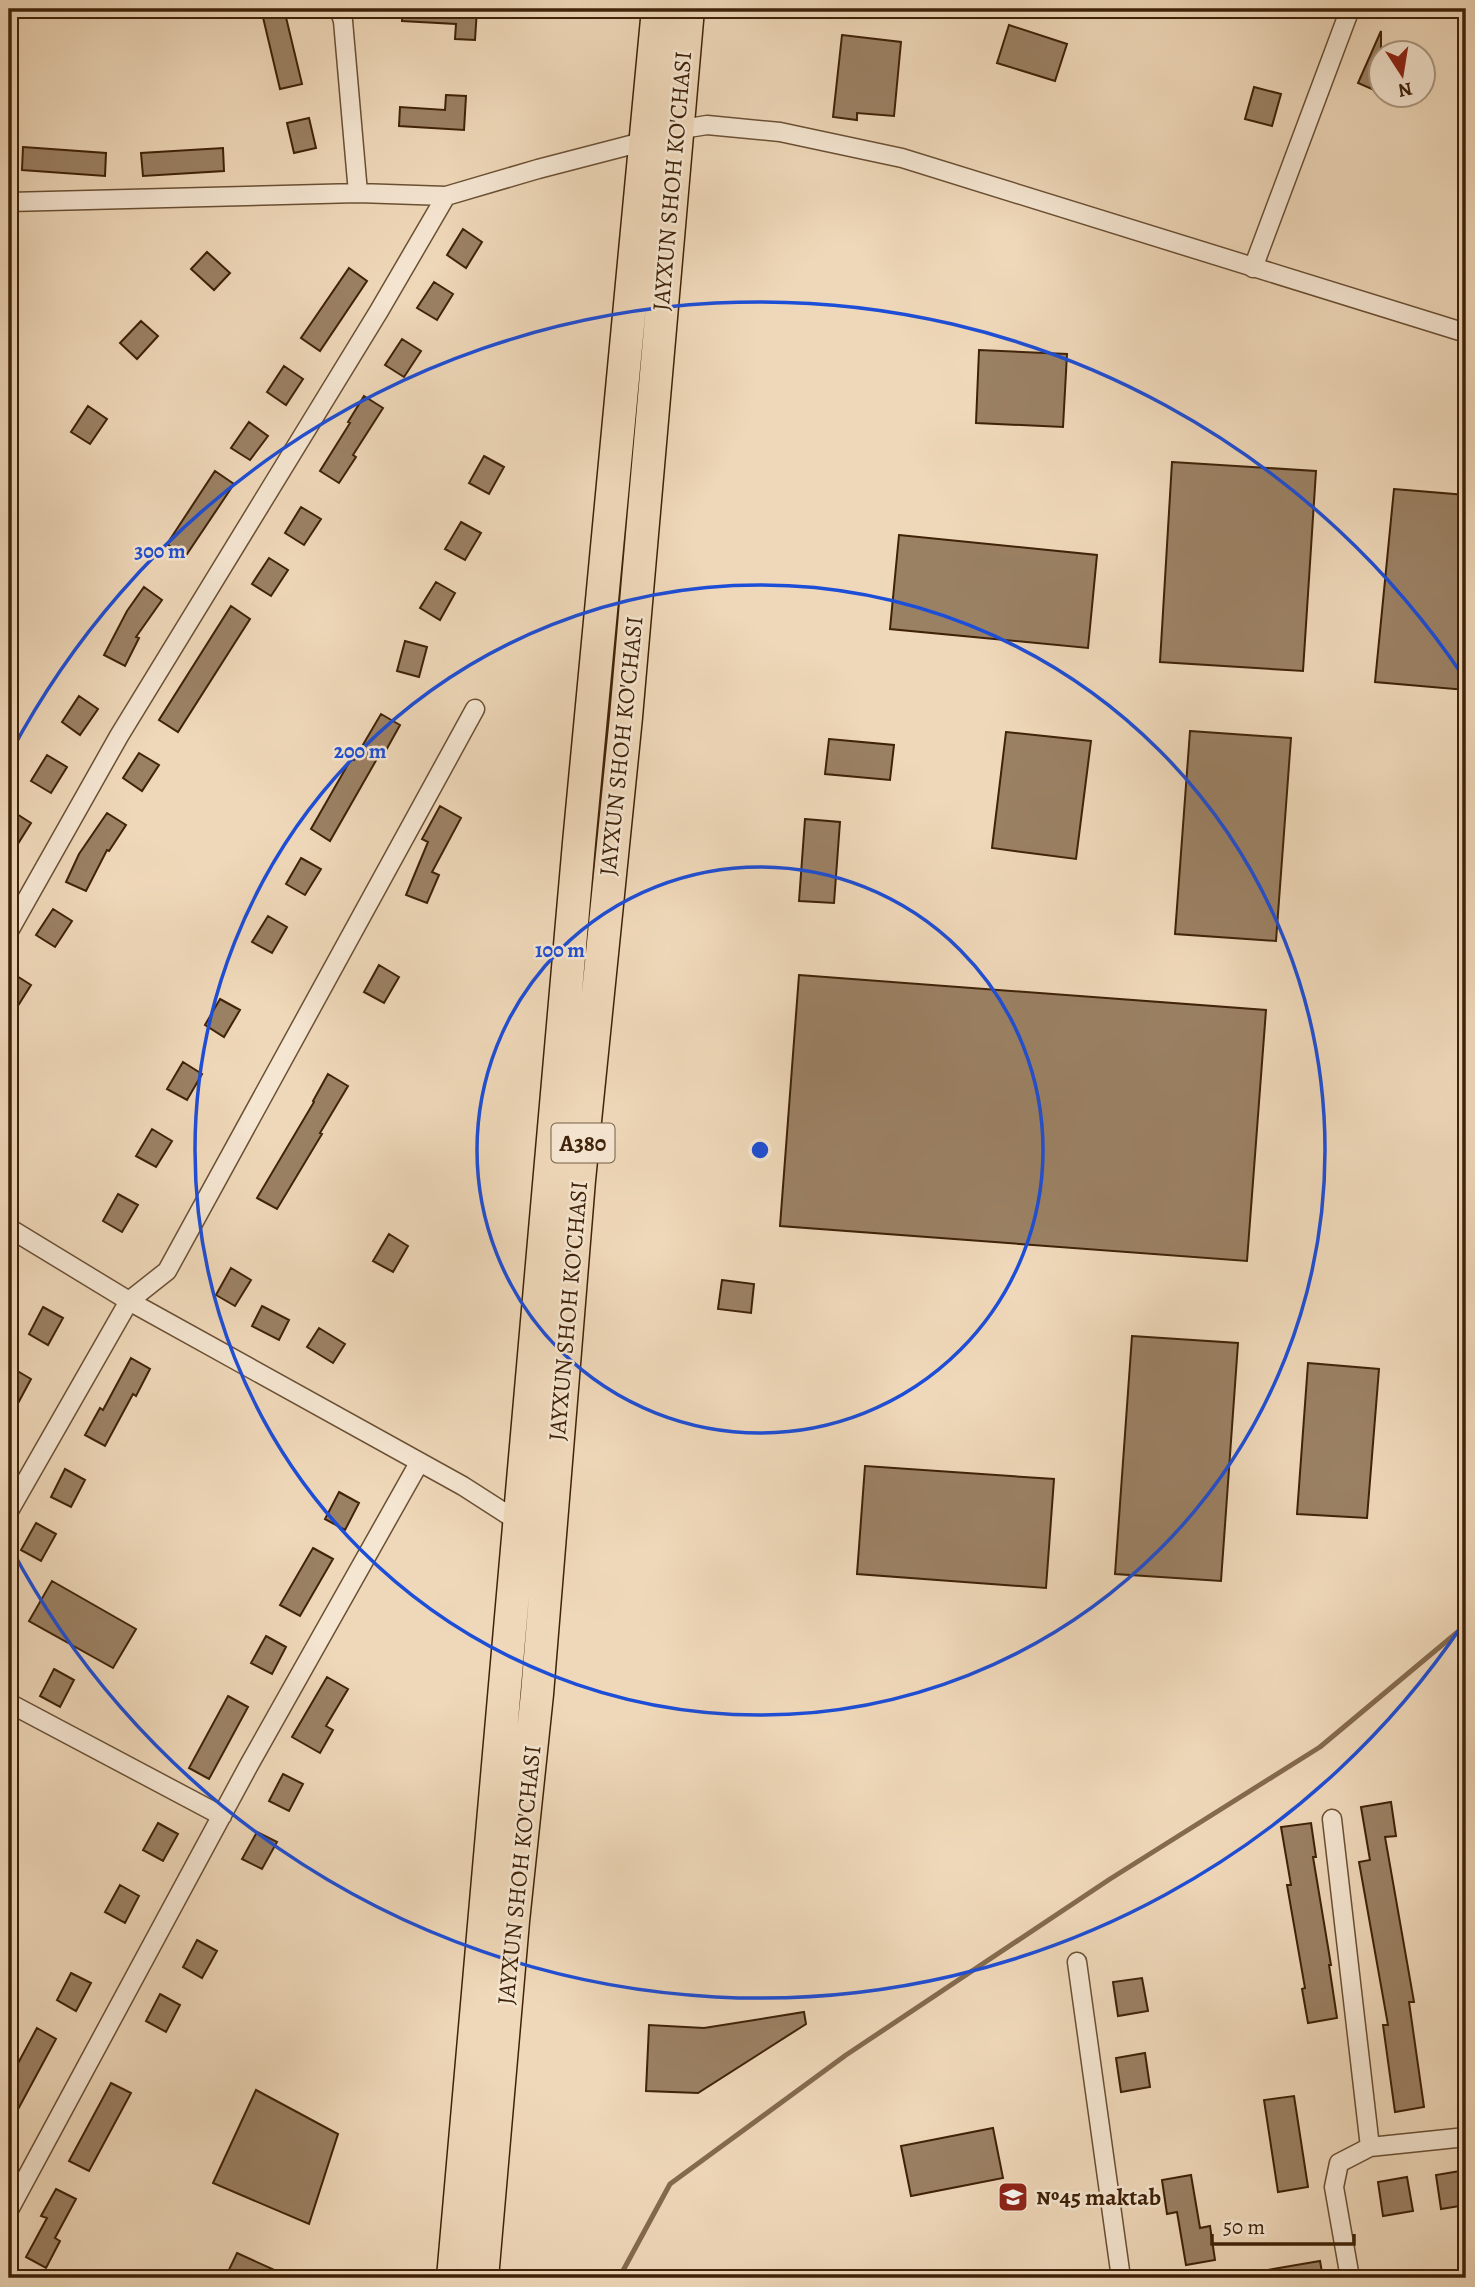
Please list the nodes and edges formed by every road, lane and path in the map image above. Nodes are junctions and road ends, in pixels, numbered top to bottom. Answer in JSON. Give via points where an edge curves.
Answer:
{"nodes":[{"id":1,"x":340,"y":9,"type":"edge"},
{"id":2,"x":657,"y":9,"type":"edge"},
{"id":3,"x":688,"y":9,"type":"edge"},
{"id":4,"x":1350,"y":9,"type":"edge"},
{"id":5,"x":676,"y":130,"type":"junction"},
{"id":6,"x":646,"y":141,"type":"junction"},
{"id":7,"x":358,"y":193,"type":"junction"},
{"id":8,"x":446,"y":196,"type":"junction"},
{"id":9,"x":9,"y":202,"type":"edge"},
{"id":10,"x":1254,"y":268,"type":"junction"},
{"id":11,"x":1466,"y":333,"type":"edge"},
{"id":12,"x":475,"y":709,"type":"dead end"},
{"id":13,"x":9,"y":931,"type":"edge"},
{"id":14,"x":9,"y":1228,"type":"edge"},
{"id":15,"x":129,"y":1301,"type":"junction"},
{"id":16,"x":419,"y":1463,"type":"junction"},
{"id":17,"x":9,"y":1511,"type":"edge"},
{"id":18,"x":519,"y":1522,"type":"junction"},
{"id":19,"x":9,"y":1703,"type":"edge"},
{"id":20,"x":222,"y":1816,"type":"junction"},
{"id":21,"x":1332,"y":1819,"type":"dead end"},
{"id":22,"x":1077,"y":1962,"type":"dead end"},
{"id":23,"x":1466,"y":2137,"type":"edge"},
{"id":24,"x":1370,"y":2147,"type":"junction"},
{"id":25,"x":9,"y":2210,"type":"edge"},
{"id":26,"x":453,"y":2278,"type":"edge"},
{"id":27,"x":482,"y":2278,"type":"edge"},
{"id":28,"x":1121,"y":2278,"type":"edge"},
{"id":29,"x":1350,"y":2278,"type":"edge"}],
"edges":[{"from":1,"to":7,"type":"street"},
{"from":2,"to":6,"type":"highway","name":"JAYXUN SHOH KO'CHASI","number":"A380"},
{"from":3,"to":5,"type":"highway","name":"JAYXUN SHOH KO'CHASI","number":"A380"},
{"from":4,"to":10,"type":"street"},
{"from":5,"to":6,"type":"street"},
{"from":5,"to":10,"type":"street","via":[[707,125],[780,132],[902,158]]},
{"from":5,"to":27,"type":"highway","name":"JAYXUN SHOH KO'CHASI","number":"A380"},
{"from":6,"to":8,"type":"street"},
{"from":6,"to":18,"type":"highway","name":"JAYXUN SHOH KO'CHASI","number":"A380"},
{"from":7,"to":8,"type":"street"},
{"from":7,"to":9,"type":"street"},
{"from":8,"to":13,"type":"street","via":[[119,736]]},
{"from":10,"to":11,"type":"street"},
{"from":12,"to":15,"type":"street","via":[[167,1271]]},
{"from":14,"to":15,"type":"street"},
{"from":15,"to":16,"type":"street"},
{"from":15,"to":17,"type":"street"},
{"from":16,"to":18,"type":"street"},
{"from":16,"to":20,"type":"street"},
{"from":18,"to":26,"type":"highway","name":"JAYXUN SHOH KO'CHASI","number":"A380"},
{"from":19,"to":20,"type":"street"},
{"from":20,"to":25,"type":"street"},
{"from":21,"to":24,"type":"street"},
{"from":22,"to":28,"type":"street"},
{"from":23,"to":24,"type":"street"},
{"from":24,"to":29,"type":"street","via":[[1339,2163],[1334,2187]]}]}
